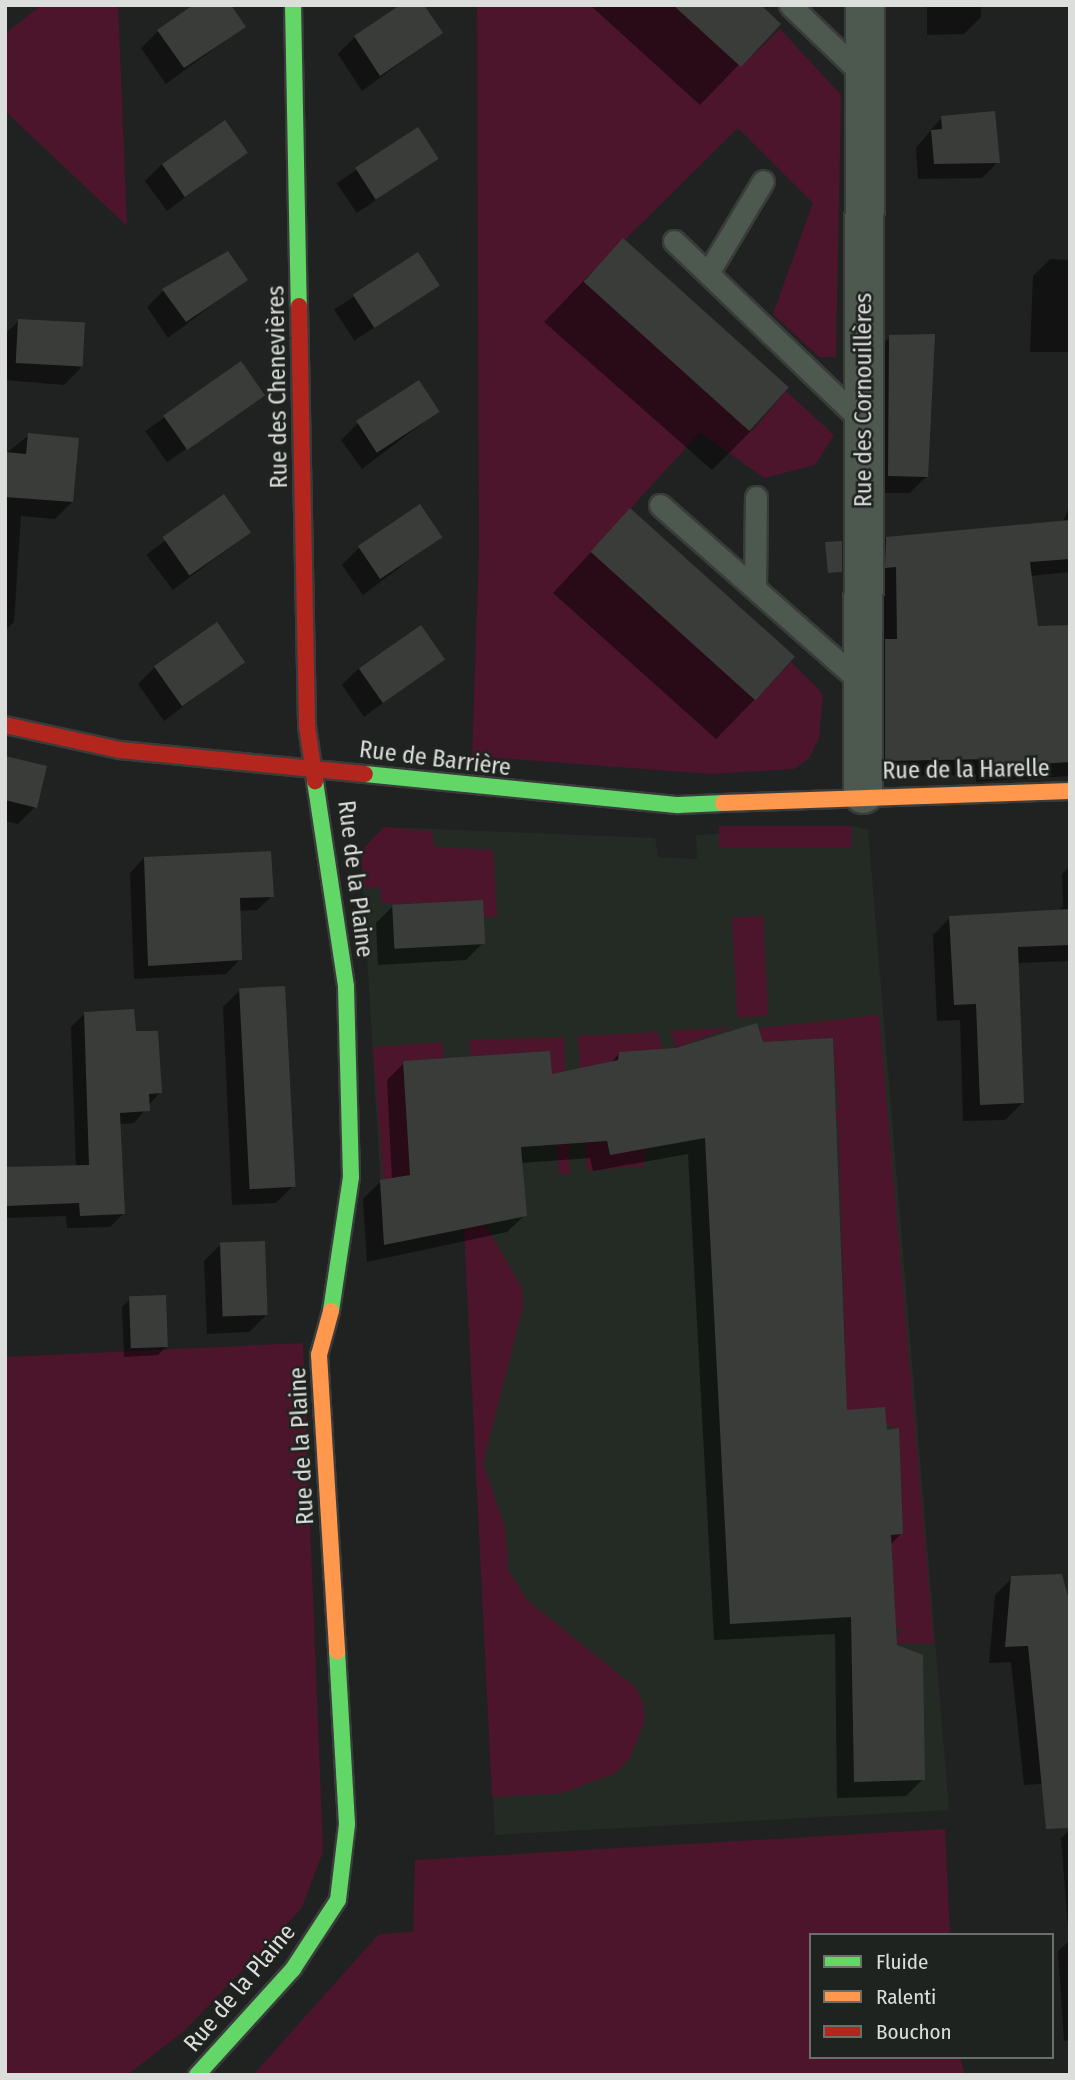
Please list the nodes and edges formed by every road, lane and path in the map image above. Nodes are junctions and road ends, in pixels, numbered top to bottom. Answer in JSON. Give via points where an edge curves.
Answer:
{"nodes":[{"id":1,"x":293,"y":5,"type":"edge"},
{"id":2,"x":790,"y":5,"type":"edge"},
{"id":3,"x":864,"y":5,"type":"edge"},
{"id":4,"x":865,"y":76,"type":"junction"},
{"id":5,"x":763,"y":180,"type":"dead end"},
{"id":6,"x":674,"y":241,"type":"dead end"},
{"id":7,"x":708,"y":273,"type":"junction"},
{"id":8,"x":865,"y":424,"type":"junction"},
{"id":9,"x":756,"y":497,"type":"dead end"},
{"id":10,"x":660,"y":505,"type":"dead end"},
{"id":11,"x":755,"y":589,"type":"junction"},
{"id":12,"x":863,"y":684,"type":"junction"},
{"id":13,"x":5,"y":725,"type":"edge"},
{"id":14,"x":318,"y":767,"type":"junction"},
{"id":15,"x":1070,"y":791,"type":"edge"},
{"id":16,"x":863,"y":794,"type":"junction"},
{"id":17,"x":197,"y":2075,"type":"edge"}],
"edges":[{"from":1,"to":14,"type":"street","name":"Rue des Chenevières","via":[[307,726]]},
{"from":2,"to":4,"type":"lane"},
{"from":3,"to":4,"type":"street","name":"Rue des Cornouillères"},
{"from":4,"to":8,"type":"street","name":"Rue des Cornouillères"},
{"from":5,"to":7,"type":"lane"},
{"from":6,"to":7,"type":"lane"},
{"from":7,"to":8,"type":"lane"},
{"from":8,"to":12,"type":"street","name":"Rue des Cornouillères"},
{"from":9,"to":11,"type":"lane"},
{"from":10,"to":11,"type":"lane"},
{"from":11,"to":12,"type":"lane"},
{"from":12,"to":16,"type":"street","name":"Rue des Cornouillères"},
{"from":13,"to":14,"type":"street","name":"Rue de Barrière","via":[[120,750]]},
{"from":14,"to":16,"type":"street","name":"Rue de Barrière","via":[[405,782],[678,805]]},
{"from":14,"to":17,"type":"street","name":"Rue de la Plaine","via":[[346,987],[351,1164],[342,1269],[319,1355],[347,1824],[338,1900],[293,1969]]},
{"from":15,"to":16,"type":"street","name":"Rue de la Harelle"}]}
